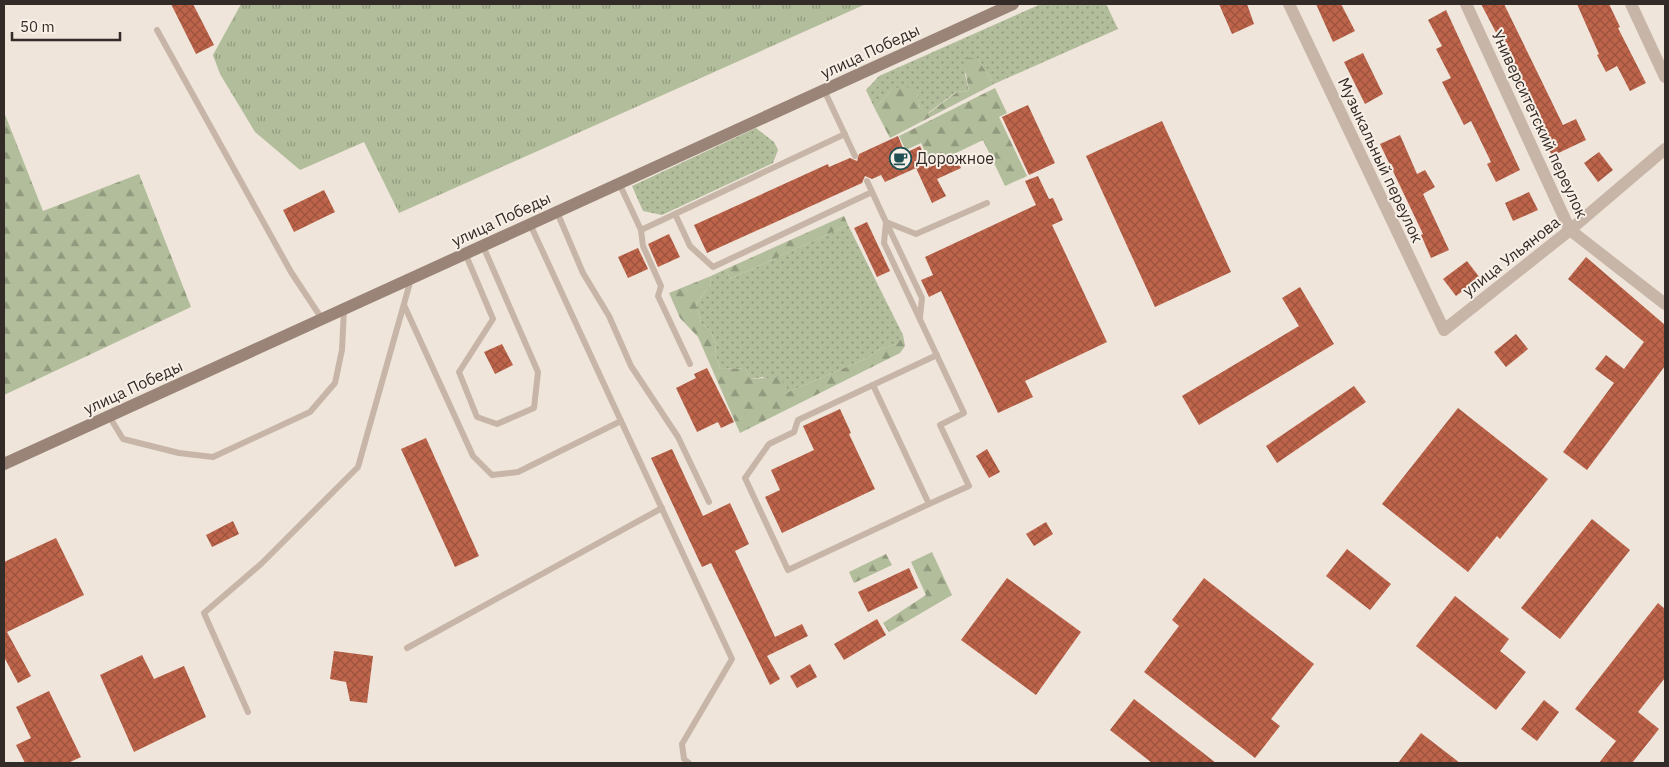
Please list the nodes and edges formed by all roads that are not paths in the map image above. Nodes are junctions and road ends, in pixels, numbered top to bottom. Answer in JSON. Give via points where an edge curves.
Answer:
{"nodes":[{"id":1,"x":1013,"y":4,"type":"edge"},
{"id":2,"x":1289,"y":4,"type":"edge"},
{"id":3,"x":1466,"y":4,"type":"edge"},
{"id":4,"x":1631,"y":4,"type":"edge"},
{"id":5,"x":991,"y":9,"type":"edge"},
{"id":6,"x":157,"y":30,"type":"dead end"},
{"id":7,"x":1665,"y":77,"type":"edge"},
{"id":8,"x":824,"y":90,"type":"junction"},
{"id":9,"x":844,"y":134,"type":"junction"},
{"id":10,"x":1665,"y":149,"type":"edge"},
{"id":11,"x":855,"y":156,"type":"dead end"},
{"id":12,"x":866,"y":181,"type":"dead end"},
{"id":13,"x":619,"y":183,"type":"junction"},
{"id":14,"x":872,"y":192,"type":"junction"},
{"id":15,"x":987,"y":203,"type":"dead end"},
{"id":16,"x":556,"y":212,"type":"junction"},
{"id":17,"x":675,"y":214,"type":"junction"},
{"id":18,"x":886,"y":222,"type":"junction"},
{"id":19,"x":530,"y":224,"type":"junction"},
{"id":20,"x":641,"y":230,"type":"junction"},
{"id":21,"x":1570,"y":230,"type":"junction"},
{"id":22,"x":482,"y":246,"type":"junction"},
{"id":23,"x":466,"y":253,"type":"junction"},
{"id":24,"x":412,"y":278,"type":"junction"},
{"id":25,"x":1665,"y":304,"type":"edge"},
{"id":26,"x":404,"y":305,"type":"junction"},
{"id":27,"x":344,"y":309,"type":"junction"},
{"id":28,"x":322,"y":319,"type":"junction"},
{"id":29,"x":920,"y":319,"type":"junction"},
{"id":30,"x":1444,"y":330,"type":"joint"},
{"id":31,"x":937,"y":355,"type":"junction"},
{"id":32,"x":690,"y":364,"type":"dead end"},
{"id":33,"x":873,"y":385,"type":"junction"},
{"id":34,"x":109,"y":416,"type":"junction"},
{"id":35,"x":621,"y":421,"type":"junction"},
{"id":36,"x":4,"y":464,"type":"edge"},
{"id":37,"x":709,"y":502,"type":"dead end"},
{"id":38,"x":929,"y":504,"type":"junction"},
{"id":39,"x":662,"y":508,"type":"junction"},
{"id":40,"x":407,"y":648,"type":"dead end"},
{"id":41,"x":248,"y":712,"type":"dead end"},
{"id":42,"x":689,"y":763,"type":"edge"}],
"edges":[{"from":1,"to":5,"type":"main road","name":"улица Победы"},
{"from":2,"to":30,"type":"street","name":"Музыкальный переулок"},
{"from":3,"to":21,"type":"street","name":"Университетский переулок"},
{"from":4,"to":7,"type":"street"},
{"from":5,"to":8,"type":"main road","name":"улица Победы"},
{"from":6,"to":28,"type":"lane","via":[[291,272]]},
{"from":8,"to":9,"type":"lane"},
{"from":8,"to":13,"type":"main road","name":"улица Победы"},
{"from":9,"to":11,"type":"lane"},
{"from":9,"to":17,"type":"lane"},
{"from":10,"to":21,"type":"street","name":"улица Ульянова"},
{"from":12,"to":14,"type":"lane"},
{"from":13,"to":16,"type":"main road","name":"улица Победы"},
{"from":13,"to":20,"type":"lane"},
{"from":14,"to":17,"type":"lane","via":[[713,267],[690,246]]},
{"from":14,"to":18,"type":"lane"},
{"from":15,"to":18,"type":"lane","via":[[916,234]]},
{"from":16,"to":19,"type":"main road","name":"улица Победы"},
{"from":16,"to":37,"type":"lane","via":[[583,272],[609,316],[630,366],[678,437]]},
{"from":17,"to":20,"type":"lane"},
{"from":18,"to":29,"type":"lane","via":[[922,298]]},
{"from":18,"to":29,"type":"lane","via":[[884,243]]},
{"from":19,"to":22,"type":"main road","name":"улица Победы"},
{"from":19,"to":35,"type":"lane"},
{"from":20,"to":32,"type":"lane","via":[[643,246],[661,286],[658,296]]},
{"from":21,"to":25,"type":"street","name":"Университетский переулок"},
{"from":21,"to":30,"type":"street","name":"улица Ульянова"},
{"from":22,"to":23,"type":"main road","name":"улица Победы"},
{"from":22,"to":23,"type":"lane","via":[[538,372],[534,408],[497,424],[477,417],[459,372],[493,320]]},
{"from":23,"to":24,"type":"main road","name":"улица Победы"},
{"from":24,"to":26,"type":"lane"},
{"from":24,"to":27,"type":"main road","name":"улица Победы"},
{"from":26,"to":35,"type":"lane","via":[[473,456],[492,475],[518,472]]},
{"from":26,"to":41,"type":"lane","via":[[358,467],[261,564],[204,613]]},
{"from":27,"to":28,"type":"main road","name":"улица Победы"},
{"from":27,"to":34,"type":"lane","via":[[342,350],[335,383],[310,412],[222,453],[213,457],[179,453],[123,439]]},
{"from":28,"to":34,"type":"main road","name":"улица Победы"},
{"from":29,"to":31,"type":"lane"},
{"from":31,"to":33,"type":"lane"},
{"from":31,"to":38,"type":"lane","via":[[964,413],[940,425],[969,486]]},
{"from":33,"to":38,"type":"lane"},
{"from":33,"to":38,"type":"lane","via":[[798,420],[794,432],[769,444],[745,478],[784,562],[788,570]]},
{"from":34,"to":36,"type":"main road","name":"улица Победы"},
{"from":35,"to":39,"type":"lane"},
{"from":39,"to":40,"type":"lane"},
{"from":39,"to":42,"type":"lane","via":[[732,659],[682,744],[684,759]]}]}
